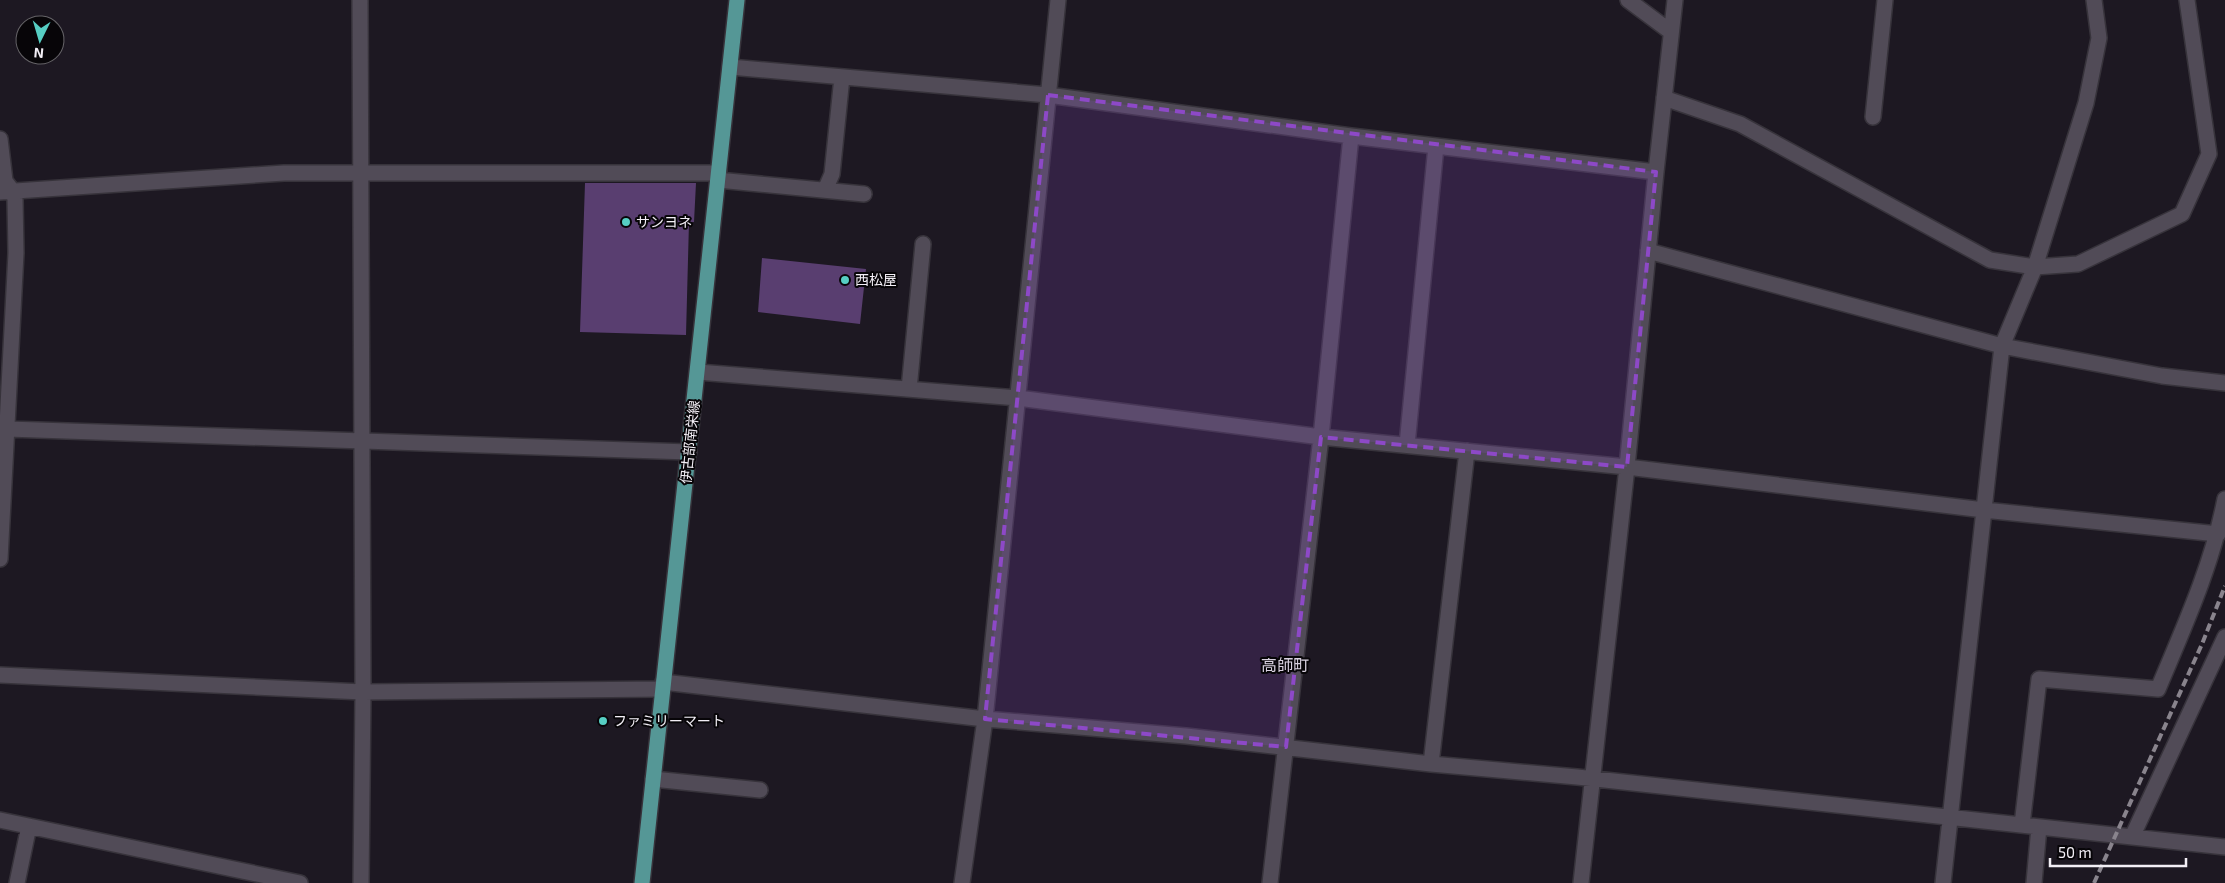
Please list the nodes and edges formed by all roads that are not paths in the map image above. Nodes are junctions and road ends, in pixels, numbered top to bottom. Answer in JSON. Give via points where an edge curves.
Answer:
{"nodes":[{"id":1,"x":360,"y":0,"type":"edge"},
{"id":2,"x":737,"y":0,"type":"edge"},
{"id":3,"x":1058,"y":0,"type":"edge"},
{"id":4,"x":1628,"y":0,"type":"edge"},
{"id":5,"x":1675,"y":0,"type":"edge"},
{"id":6,"x":1885,"y":0,"type":"edge"},
{"id":7,"x":2094,"y":0,"type":"edge"},
{"id":8,"x":2187,"y":0,"type":"edge"},
{"id":9,"x":1671,"y":32,"type":"junction"},
{"id":10,"x":730,"y":67,"type":"junction"},
{"id":11,"x":842,"y":77,"type":"junction"},
{"id":12,"x":1048,"y":95,"type":"junction"},
{"id":13,"x":1664,"y":98,"type":"junction"},
{"id":14,"x":1873,"y":117,"type":"dead end"},
{"id":15,"x":1351,"y":136,"type":"junction"},
{"id":16,"x":0,"y":138,"type":"edge"},
{"id":17,"x":1436,"y":146,"type":"junction"},
{"id":18,"x":361,"y":172,"type":"junction"},
{"id":19,"x":1656,"y":172,"type":"junction"},
{"id":20,"x":719,"y":177,"type":"junction"},
{"id":21,"x":825,"y":190,"type":"junction"},
{"id":22,"x":6,"y":191,"type":"edge"},
{"id":23,"x":864,"y":194,"type":"dead end"},
{"id":24,"x":923,"y":244,"type":"dead end"},
{"id":25,"x":1648,"y":251,"type":"junction"},
{"id":26,"x":2035,"y":267,"type":"junction"},
{"id":27,"x":2002,"y":346,"type":"junction"},
{"id":28,"x":698,"y":372,"type":"junction"},
{"id":29,"x":2225,"y":383,"type":"edge"},
{"id":30,"x":908,"y":389,"type":"junction"},
{"id":31,"x":1018,"y":398,"type":"junction"},
{"id":32,"x":4,"y":430,"type":"edge"},
{"id":33,"x":1321,"y":436,"type":"junction"},
{"id":34,"x":362,"y":442,"type":"junction"},
{"id":35,"x":1407,"y":445,"type":"junction"},
{"id":36,"x":1467,"y":451,"type":"junction"},
{"id":37,"x":689,"y":452,"type":"junction"},
{"id":38,"x":1627,"y":467,"type":"junction"},
{"id":39,"x":2225,"y":500,"type":"edge"},
{"id":40,"x":1984,"y":510,"type":"junction"},
{"id":41,"x":2218,"y":534,"type":"junction"},
{"id":42,"x":0,"y":559,"type":"edge"},
{"id":43,"x":2225,"y":637,"type":"edge"},
{"id":44,"x":0,"y":674,"type":"edge"},
{"id":45,"x":663,"y":685,"type":"junction"},
{"id":46,"x":363,"y":692,"type":"junction"},
{"id":47,"x":985,"y":719,"type":"junction"},
{"id":48,"x":1286,"y":747,"type":"junction"},
{"id":49,"x":1431,"y":764,"type":"junction"},
{"id":50,"x":653,"y":779,"type":"junction"},
{"id":51,"x":1592,"y":779,"type":"junction"},
{"id":52,"x":760,"y":790,"type":"dead end"},
{"id":53,"x":1949,"y":818,"type":"junction"},
{"id":54,"x":0,"y":820,"type":"edge"},
{"id":55,"x":2022,"y":825,"type":"junction"},
{"id":56,"x":29,"y":826,"type":"junction"},
{"id":57,"x":2039,"y":827,"type":"junction"},
{"id":58,"x":2132,"y":837,"type":"junction"},
{"id":59,"x":2225,"y":847,"type":"edge"},
{"id":60,"x":256,"y":878,"type":"edge"},
{"id":61,"x":17,"y":883,"type":"edge"},
{"id":62,"x":300,"y":883,"type":"edge"},
{"id":63,"x":361,"y":883,"type":"edge"},
{"id":64,"x":642,"y":883,"type":"edge"},
{"id":65,"x":962,"y":883,"type":"edge"},
{"id":66,"x":1270,"y":883,"type":"edge"},
{"id":67,"x":1581,"y":883,"type":"edge"},
{"id":68,"x":1943,"y":883,"type":"edge"},
{"id":69,"x":2034,"y":883,"type":"edge"}],
"edges":[{"from":1,"to":18,"type":"street"},
{"from":2,"to":10,"type":"main road","name":"伊古部南栄線"},
{"from":3,"to":12,"type":"street"},
{"from":4,"to":9,"type":"street"},
{"from":5,"to":9,"type":"street"},
{"from":6,"to":14,"type":"street"},
{"from":7,"to":26,"type":"street","via":[[2099,38],[2086,103]]},
{"from":8,"to":26,"type":"street","via":[[2209,154],[2182,214],[2078,264]]},
{"from":9,"to":13,"type":"street"},
{"from":10,"to":11,"type":"street"},
{"from":10,"to":20,"type":"main road","name":"伊古部南栄線"},
{"from":11,"to":12,"type":"street"},
{"from":11,"to":21,"type":"street","via":[[832,174]]},
{"from":12,"to":15,"type":"street"},
{"from":12,"to":31,"type":"street"},
{"from":13,"to":19,"type":"street"},
{"from":13,"to":26,"type":"street","via":[[1740,124],[1990,260]]},
{"from":15,"to":17,"type":"street"},
{"from":15,"to":33,"type":"street"},
{"from":16,"to":22,"type":"street"},
{"from":17,"to":19,"type":"street"},
{"from":17,"to":35,"type":"street"},
{"from":18,"to":20,"type":"street"},
{"from":18,"to":22,"type":"street","via":[[284,172]]},
{"from":18,"to":34,"type":"street"},
{"from":19,"to":25,"type":"street"},
{"from":20,"to":21,"type":"street"},
{"from":20,"to":28,"type":"main road","name":"伊古部南栄線"},
{"from":21,"to":23,"type":"street"},
{"from":22,"to":32,"type":"street","via":[[15,199],[16,253]]},
{"from":24,"to":30,"type":"street"},
{"from":25,"to":27,"type":"street"},
{"from":25,"to":38,"type":"street"},
{"from":26,"to":27,"type":"street"},
{"from":27,"to":29,"type":"street","via":[[2127,370]]},
{"from":27,"to":40,"type":"street"},
{"from":28,"to":30,"type":"street"},
{"from":28,"to":37,"type":"main road","name":"伊古部南栄線"},
{"from":30,"to":31,"type":"street"},
{"from":31,"to":33,"type":"street"},
{"from":31,"to":47,"type":"street"},
{"from":32,"to":34,"type":"street"},
{"from":32,"to":42,"type":"street"},
{"from":33,"to":35,"type":"street"},
{"from":33,"to":48,"type":"street"},
{"from":34,"to":37,"type":"street"},
{"from":34,"to":46,"type":"street"},
{"from":35,"to":36,"type":"street"},
{"from":36,"to":38,"type":"street"},
{"from":36,"to":49,"type":"street"},
{"from":37,"to":45,"type":"main road","name":"伊古部南栄線"},
{"from":38,"to":40,"type":"street"},
{"from":38,"to":51,"type":"street"},
{"from":39,"to":41,"type":"street"},
{"from":40,"to":41,"type":"street"},
{"from":40,"to":53,"type":"street"},
{"from":41,"to":55,"type":"street","via":[[2205,577],[2158,690],[2038,679]]},
{"from":43,"to":58,"type":"street"},
{"from":44,"to":46,"type":"street"},
{"from":45,"to":46,"type":"street"},
{"from":45,"to":47,"type":"street"},
{"from":45,"to":50,"type":"main road","name":"伊古部南栄線"},
{"from":46,"to":63,"type":"street"},
{"from":47,"to":48,"type":"street"},
{"from":47,"to":65,"type":"street"},
{"from":48,"to":49,"type":"street"},
{"from":48,"to":66,"type":"street"},
{"from":49,"to":51,"type":"street"},
{"from":50,"to":52,"type":"street"},
{"from":50,"to":64,"type":"main road","name":"伊古部南栄線"},
{"from":51,"to":53,"type":"street"},
{"from":51,"to":67,"type":"street"},
{"from":53,"to":55,"type":"street"},
{"from":53,"to":68,"type":"street"},
{"from":54,"to":56,"type":"street"},
{"from":55,"to":57,"type":"street"},
{"from":56,"to":60,"type":"street"},
{"from":56,"to":61,"type":"street"},
{"from":57,"to":58,"type":"street"},
{"from":57,"to":69,"type":"street"},
{"from":58,"to":59,"type":"street"},
{"from":60,"to":62,"type":"street"}]}
